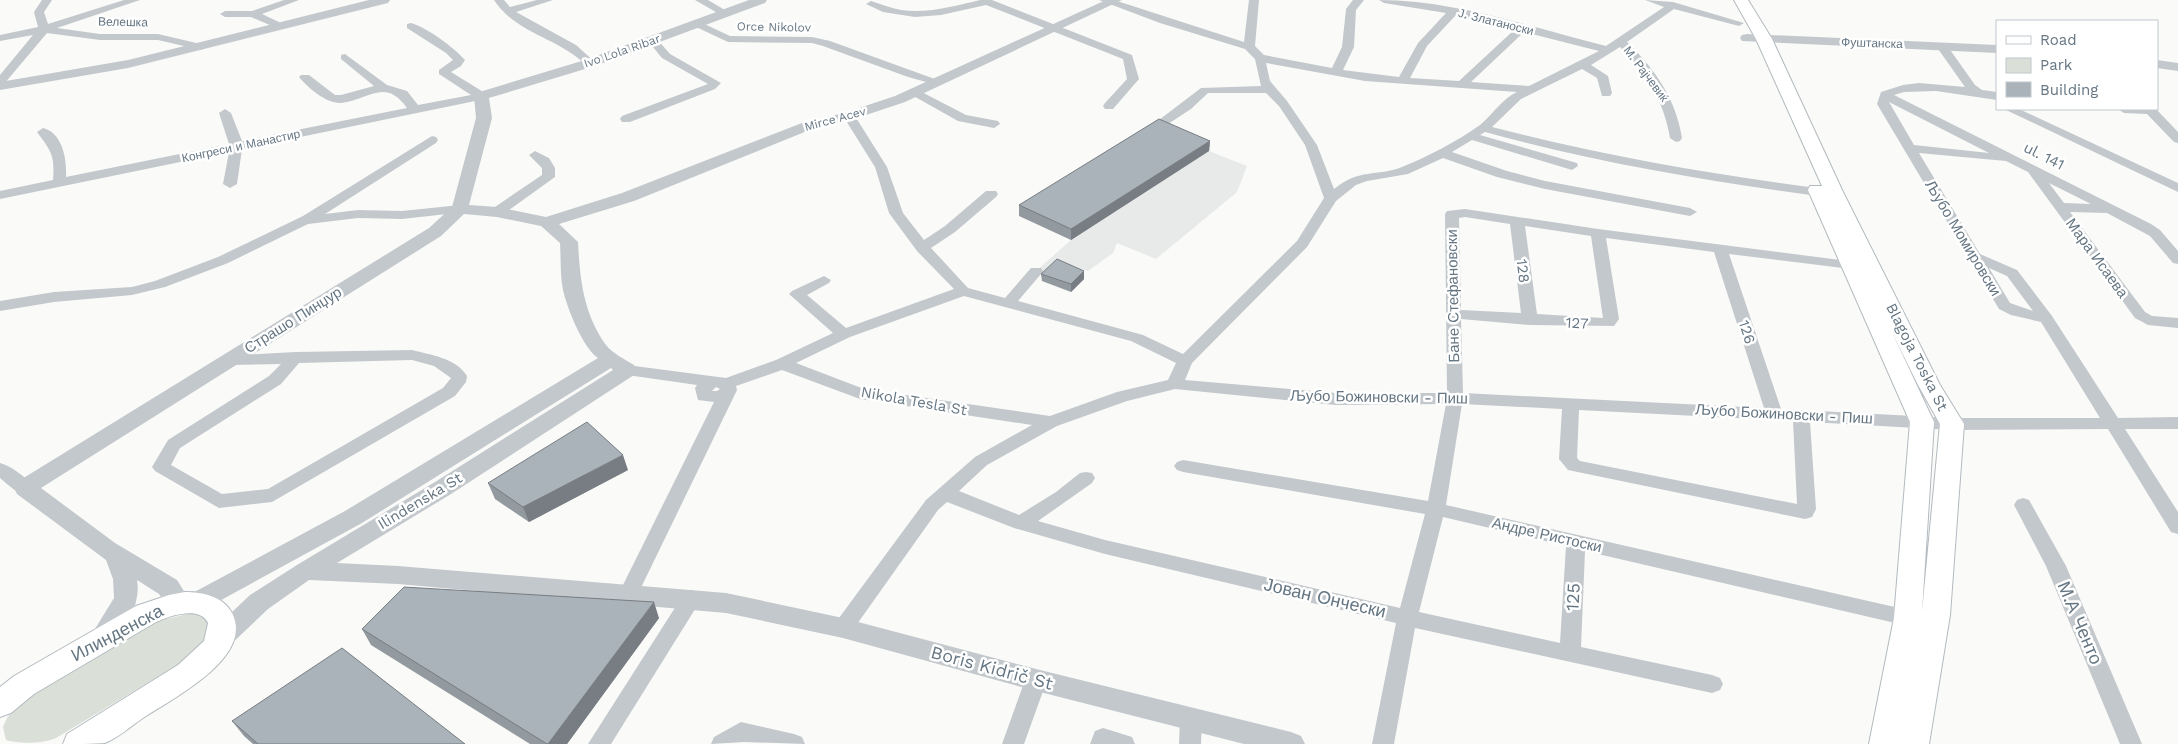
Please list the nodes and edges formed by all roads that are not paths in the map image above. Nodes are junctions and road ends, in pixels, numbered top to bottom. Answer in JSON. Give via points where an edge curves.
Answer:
{"nodes":[{"id":1,"x":48,"y":0,"type":"edge"},
{"id":2,"x":135,"y":0,"type":"edge"},
{"id":3,"x":294,"y":0,"type":"edge"},
{"id":4,"x":384,"y":0,"type":"edge"},
{"id":5,"x":499,"y":0,"type":"edge"},
{"id":6,"x":548,"y":0,"type":"edge"},
{"id":7,"x":700,"y":0,"type":"edge"},
{"id":8,"x":761,"y":0,"type":"edge"},
{"id":9,"x":1254,"y":0,"type":"edge"},
{"id":10,"x":1359,"y":0,"type":"edge"},
{"id":11,"x":1384,"y":0,"type":"edge"},
{"id":12,"x":1650,"y":0,"type":"edge"},
{"id":13,"x":1728,"y":0,"type":"edge"},
{"id":14,"x":1741,"y":0,"type":"edge"},
{"id":15,"x":985,"y":1,"type":"edge"},
{"id":16,"x":1110,"y":1,"type":"edge"},
{"id":17,"x":871,"y":4,"type":"dead end"},
{"id":18,"x":1673,"y":5,"type":"junction"},
{"id":19,"x":509,"y":10,"type":"junction"},
{"id":20,"x":1454,"y":11,"type":"junction"},
{"id":21,"x":725,"y":13,"type":"junction"},
{"id":22,"x":225,"y":14,"type":"dead end"},
{"id":23,"x":253,"y":14,"type":"junction"},
{"id":24,"x":698,"y":24,"type":"junction"},
{"id":25,"x":279,"y":26,"type":"junction"},
{"id":26,"x":411,"y":26,"type":"dead end"},
{"id":27,"x":1522,"y":28,"type":"junction"},
{"id":28,"x":44,"y":29,"type":"junction"},
{"id":29,"x":1053,"y":30,"type":"junction"},
{"id":30,"x":1750,"y":33,"type":"junction"},
{"id":31,"x":0,"y":38,"type":"edge"},
{"id":32,"x":653,"y":41,"type":"junction"},
{"id":33,"x":1620,"y":41,"type":"junction"},
{"id":34,"x":1942,"y":46,"type":"junction"},
{"id":35,"x":201,"y":47,"type":"junction"},
{"id":36,"x":1249,"y":47,"type":"junction"},
{"id":37,"x":1996,"y":49,"type":"edge"},
{"id":38,"x":1607,"y":50,"type":"junction"},
{"id":39,"x":345,"y":57,"type":"dead end"},
{"id":40,"x":1260,"y":58,"type":"junction"},
{"id":41,"x":590,"y":63,"type":"junction"},
{"id":42,"x":1581,"y":64,"type":"junction"},
{"id":43,"x":2158,"y":64,"type":"edge"},
{"id":44,"x":2178,"y":67,"type":"edge"},
{"id":45,"x":1335,"y":74,"type":"junction"},
{"id":46,"x":305,"y":77,"type":"dead end"},
{"id":47,"x":1402,"y":81,"type":"junction"},
{"id":48,"x":0,"y":82,"type":"edge"},
{"id":49,"x":936,"y":82,"type":"junction"},
{"id":50,"x":1462,"y":85,"type":"junction"},
{"id":51,"x":0,"y":86,"type":"edge"},
{"id":52,"x":383,"y":87,"type":"junction"},
{"id":53,"x":1268,"y":89,"type":"junction"},
{"id":54,"x":1529,"y":89,"type":"junction"},
{"id":55,"x":914,"y":92,"type":"junction"},
{"id":56,"x":1606,"y":93,"type":"dead end"},
{"id":57,"x":1978,"y":93,"type":"junction"},
{"id":58,"x":1885,"y":95,"type":"junction"},
{"id":59,"x":481,"y":96,"type":"junction"},
{"id":60,"x":1996,"y":96,"type":"edge"},
{"id":61,"x":1996,"y":102,"type":"edge"},
{"id":62,"x":1109,"y":106,"type":"dead end"},
{"id":63,"x":414,"y":109,"type":"junction"},
{"id":64,"x":2012,"y":110,"type":"edge"},
{"id":65,"x":2150,"y":110,"type":"edge"},
{"id":66,"x":225,"y":113,"type":"dead end"},
{"id":67,"x":849,"y":116,"type":"junction"},
{"id":68,"x":626,"y":119,"type":"dead end"},
{"id":69,"x":1161,"y":123,"type":"edge"},
{"id":70,"x":994,"y":124,"type":"dead end"},
{"id":71,"x":1483,"y":128,"type":"junction"},
{"id":72,"x":43,"y":132,"type":"dead end"},
{"id":73,"x":1471,"y":136,"type":"junction"},
{"id":74,"x":1676,"y":138,"type":"dead end"},
{"id":75,"x":2178,"y":139,"type":"edge"},
{"id":76,"x":432,"y":140,"type":"dead end"},
{"id":77,"x":236,"y":148,"type":"junction"},
{"id":78,"x":1910,"y":148,"type":"junction"},
{"id":79,"x":1442,"y":153,"type":"junction"},
{"id":80,"x":535,"y":155,"type":"dead end"},
{"id":81,"x":2013,"y":159,"type":"junction"},
{"id":82,"x":1572,"y":166,"type":"dead end"},
{"id":83,"x":2031,"y":168,"type":"junction"},
{"id":84,"x":59,"y":182,"type":"junction"},
{"id":85,"x":230,"y":184,"type":"dead end"},
{"id":86,"x":2178,"y":188,"type":"edge"},
{"id":87,"x":1818,"y":192,"type":"junction"},
{"id":88,"x":991,"y":194,"type":"dead end"},
{"id":89,"x":0,"y":195,"type":"edge"},
{"id":90,"x":1332,"y":198,"type":"junction"},
{"id":91,"x":2060,"y":206,"type":"junction"},
{"id":92,"x":460,"y":209,"type":"junction"},
{"id":93,"x":2112,"y":209,"type":"junction"},
{"id":94,"x":497,"y":212,"type":"junction"},
{"id":95,"x":1690,"y":212,"type":"dead end"},
{"id":96,"x":305,"y":220,"type":"junction"},
{"id":97,"x":547,"y":222,"type":"junction"},
{"id":98,"x":1517,"y":222,"type":"junction"},
{"id":99,"x":1598,"y":233,"type":"junction"},
{"id":100,"x":922,"y":248,"type":"junction"},
{"id":101,"x":1720,"y":249,"type":"junction"},
{"id":102,"x":1975,"y":257,"type":"junction"},
{"id":103,"x":2178,"y":260,"type":"edge"},
{"id":104,"x":1851,"y":265,"type":"junction"},
{"id":105,"x":1036,"y":271,"type":"dead end"},
{"id":106,"x":824,"y":280,"type":"dead end"},
{"id":107,"x":963,"y":291,"type":"junction"},
{"id":108,"x":1008,"y":303,"type":"junction"},
{"id":109,"x":0,"y":306,"type":"edge"},
{"id":110,"x":1454,"y":314,"type":"junction"},
{"id":111,"x":2047,"y":319,"type":"junction"},
{"id":112,"x":1530,"y":320,"type":"junction"},
{"id":113,"x":2178,"y":323,"type":"edge"},
{"id":114,"x":844,"y":334,"type":"junction"},
{"id":115,"x":296,"y":357,"type":"junction"},
{"id":116,"x":230,"y":360,"type":"junction"},
{"id":117,"x":1185,"y":362,"type":"junction"},
{"id":118,"x":619,"y":364,"type":"junction"},
{"id":119,"x":782,"y":364,"type":"junction"},
{"id":120,"x":1175,"y":384,"type":"junction"},
{"id":121,"x":714,"y":389,"type":"junction"},
{"id":122,"x":1455,"y":398,"type":"junction"},
{"id":123,"x":1572,"y":404,"type":"junction"},
{"id":124,"x":1774,"y":414,"type":"junction"},
{"id":125,"x":1801,"y":416,"type":"junction"},
{"id":126,"x":1051,"y":422,"type":"junction"},
{"id":127,"x":1922,"y":422,"type":"junction"},
{"id":128,"x":2178,"y":423,"type":"edge"},
{"id":129,"x":1952,"y":424,"type":"junction"},
{"id":130,"x":2113,"y":424,"type":"junction"},
{"id":131,"x":1183,"y":466,"type":"dead end"},
{"id":132,"x":434,"y":468,"type":"junction"},
{"id":133,"x":0,"y":469,"type":"edge"},
{"id":134,"x":1086,"y":478,"type":"dead end"},
{"id":135,"x":451,"y":482,"type":"junction"},
{"id":136,"x":25,"y":488,"type":"junction"},
{"id":137,"x":944,"y":493,"type":"junction"},
{"id":138,"x":2023,"y":505,"type":"dead end"},
{"id":139,"x":1436,"y":509,"type":"junction"},
{"id":140,"x":1021,"y":524,"type":"junction"},
{"id":141,"x":2178,"y":527,"type":"edge"},
{"id":142,"x":1576,"y":541,"type":"junction"},
{"id":143,"x":114,"y":554,"type":"junction"},
{"id":144,"x":305,"y":571,"type":"junction"},
{"id":145,"x":629,"y":593,"type":"junction"},
{"id":146,"x":692,"y":598,"type":"junction"},
{"id":147,"x":187,"y":603,"type":"junction"},
{"id":148,"x":1407,"y":618,"type":"junction"},
{"id":149,"x":1908,"y":618,"type":"junction"},
{"id":150,"x":843,"y":628,"type":"junction"},
{"id":151,"x":103,"y":638,"type":"junction"},
{"id":152,"x":220,"y":639,"type":"junction"},
{"id":153,"x":1570,"y":652,"type":"junction"},
{"id":154,"x":1036,"y":680,"type":"junction"},
{"id":155,"x":1712,"y":684,"type":"dead end"},
{"id":156,"x":0,"y":704,"type":"edge"},
{"id":157,"x":126,"y":714,"type":"junction"},
{"id":158,"x":1191,"y":718,"type":"junction"},
{"id":159,"x":78,"y":744,"type":"edge"},
{"id":160,"x":110,"y":744,"type":"edge"},
{"id":161,"x":599,"y":744,"type":"edge"},
{"id":162,"x":722,"y":744,"type":"edge"},
{"id":163,"x":794,"y":744,"type":"edge"},
{"id":164,"x":1013,"y":744,"type":"edge"},
{"id":165,"x":1102,"y":744,"type":"edge"},
{"id":166,"x":1124,"y":744,"type":"edge"},
{"id":167,"x":1190,"y":744,"type":"edge"},
{"id":168,"x":1291,"y":744,"type":"edge"},
{"id":169,"x":1383,"y":744,"type":"edge"},
{"id":170,"x":1884,"y":744,"type":"edge"},
{"id":171,"x":1914,"y":744,"type":"edge"},
{"id":172,"x":2131,"y":744,"type":"edge"}],
"edges":[{"from":1,"to":28,"type":"street","via":[[39,12]]},
{"from":2,"to":28,"type":"street"},
{"from":3,"to":23,"type":"street"},
{"from":4,"to":25,"type":"street"},
{"from":5,"to":19,"type":"street"},
{"from":6,"to":19,"type":"street"},
{"from":7,"to":21,"type":"street"},
{"from":8,"to":21,"type":"street","name":"Ivo Lola Ribar"},
{"from":9,"to":36,"type":"street"},
{"from":10,"to":45,"type":"street","via":[[1351,9],[1348,47]]},
{"from":11,"to":20,"type":"street","name":"Ј. Златаноски"},
{"from":12,"to":18,"type":"street"},
{"from":13,"to":30,"type":"main road"},
{"from":14,"to":30,"type":"main road","name":"Blagoja Toska St"},
{"from":15,"to":17,"type":"street","via":[[916,15],[888,11]]},
{"from":15,"to":29,"type":"street"},
{"from":16,"to":29,"type":"street","name":"Mirce Acev"},
{"from":16,"to":36,"type":"street","via":[[1164,22]]},
{"from":18,"to":30,"type":"street"},
{"from":18,"to":33,"type":"street"},
{"from":19,"to":41,"type":"street","via":[[547,36],[571,46]]},
{"from":20,"to":27,"type":"street","name":"Ј. Златаноски"},
{"from":20,"to":47,"type":"street","via":[[1422,45]]},
{"from":21,"to":24,"type":"street","name":"Ivo Lola Ribar"},
{"from":22,"to":23,"type":"street"},
{"from":23,"to":25,"type":"street"},
{"from":24,"to":32,"type":"street","name":"Ivo Lola Ribar"},
{"from":24,"to":49,"type":"street","name":"Orce Nikolov","via":[[728,39],[826,43]]},
{"from":25,"to":35,"type":"street"},
{"from":26,"to":59,"type":"street","via":[[450,51],[459,60],[443,72]]},
{"from":27,"to":38,"type":"street","name":"Ј. Златаноски"},
{"from":27,"to":50,"type":"street"},
{"from":28,"to":31,"type":"street"},
{"from":28,"to":35,"type":"street","name":"Велешка","via":[[100,36],[158,36]]},
{"from":28,"to":48,"type":"street"},
{"from":29,"to":49,"type":"street","name":"Mirce Acev"},
{"from":29,"to":62,"type":"street","via":[[1128,57],[1133,79]]},
{"from":30,"to":34,"type":"street","name":"Фуштанска"},
{"from":30,"to":87,"type":"main road","name":"Blagoja Toska St"},
{"from":30,"to":129,"type":"main road","name":"Blagoja Toska St","via":[[1830,183],[1929,385]]},
{"from":32,"to":41,"type":"street","name":"Ivo Lola Ribar"},
{"from":32,"to":68,"type":"street","via":[[666,56],[715,83]]},
{"from":33,"to":38,"type":"street"},
{"from":33,"to":74,"type":"street","name":"М. Рајчевиќ","via":[[1669,103]]},
{"from":34,"to":37,"type":"street","name":"Фуштанска"},
{"from":34,"to":57,"type":"street"},
{"from":35,"to":51,"type":"street","via":[[128,64]]},
{"from":36,"to":40,"type":"street"},
{"from":38,"to":42,"type":"street"},
{"from":39,"to":52,"type":"street"},
{"from":40,"to":45,"type":"street"},
{"from":40,"to":53,"type":"street"},
{"from":41,"to":59,"type":"street","name":"Ivo Lola Ribar"},
{"from":42,"to":54,"type":"street"},
{"from":42,"to":56,"type":"street","via":[[1602,76]]},
{"from":43,"to":44,"type":"street"},
{"from":45,"to":47,"type":"street"},
{"from":46,"to":52,"type":"street","via":[[332,98],[341,99]]},
{"from":47,"to":50,"type":"street"},
{"from":49,"to":55,"type":"street","name":"Mirce Acev"},
{"from":50,"to":54,"type":"street"},
{"from":52,"to":63,"type":"street","via":[[403,94]]},
{"from":53,"to":69,"type":"street","via":[[1206,90]]},
{"from":53,"to":90,"type":"street","via":[[1283,104],[1312,145]]},
{"from":54,"to":71,"type":"street"},
{"from":55,"to":67,"type":"street","name":"Mirce Acev"},
{"from":55,"to":70,"type":"street","via":[[962,118]]},
{"from":57,"to":58,"type":"street","via":[[1908,88]]},
{"from":57,"to":60,"type":"street"},
{"from":57,"to":61,"type":"street"},
{"from":58,"to":78,"type":"street","name":"Љубо Момировски","via":[[1883,104]]},
{"from":58,"to":81,"type":"street","name":"ul. 141"},
{"from":59,"to":63,"type":"street","name":"Конгреси и Манастир"},
{"from":59,"to":92,"type":"street","via":[[484,118]]},
{"from":63,"to":77,"type":"street","name":"Конгреси и Манастир"},
{"from":64,"to":86,"type":"street"},
{"from":65,"to":75,"type":"street"},
{"from":66,"to":77,"type":"street"},
{"from":67,"to":97,"type":"street","name":"Mirce Acev","via":[[807,126],[628,197]]},
{"from":67,"to":100,"type":"street","via":[[881,167],[896,213]]},
{"from":71,"to":73,"type":"street"},
{"from":71,"to":87,"type":"street","via":[[1639,164]]},
{"from":72,"to":84,"type":"street","via":[[55,143],[61,157]]},
{"from":73,"to":79,"type":"street"},
{"from":73,"to":82,"type":"street"},
{"from":76,"to":96,"type":"street"},
{"from":77,"to":84,"type":"street","name":"Конгреси и Манастир"},
{"from":77,"to":85,"type":"street"},
{"from":78,"to":81,"type":"street"},
{"from":78,"to":102,"type":"street","name":"Љубо Момировски"},
{"from":79,"to":90,"type":"street","via":[[1403,171],[1351,182]]},
{"from":79,"to":95,"type":"street","via":[[1544,186]]},
{"from":80,"to":94,"type":"street","via":[[549,168],[548,177]]},
{"from":81,"to":83,"type":"street","name":"ul. 141"},
{"from":83,"to":91,"type":"street","name":"Мара Исаева"},
{"from":83,"to":93,"type":"street","name":"ul. 141"},
{"from":84,"to":89,"type":"street","name":"Конгреси и Манастир"},
{"from":87,"to":104,"type":"main road","name":"Blagoja Toska St"},
{"from":88,"to":100,"type":"street"},
{"from":90,"to":117,"type":"street","via":[[1302,244]]},
{"from":91,"to":93,"type":"street"},
{"from":91,"to":113,"type":"street","name":"Мара Исаева","via":[[2140,315],[2148,320]]},
{"from":92,"to":94,"type":"street"},
{"from":92,"to":96,"type":"street"},
{"from":92,"to":116,"type":"street","name":"Страшо Пинџур","via":[[435,232]]},
{"from":93,"to":103,"type":"street","name":"ul. 141","via":[[2155,233]]},
{"from":94,"to":97,"type":"street"},
{"from":96,"to":109,"type":"street","via":[[223,260],[160,284],[132,291],[54,297]]},
{"from":97,"to":118,"type":"street","via":[[568,242],[572,290],[580,313],[599,350]]},
{"from":98,"to":99,"type":"street","name":"Бане Стефановски"},
{"from":98,"to":110,"type":"street","name":"Бане Стефановски","via":[[1459,212],[1452,214]]},
{"from":98,"to":112,"type":"street","name":"128"},
{"from":99,"to":101,"type":"street","name":"Бане Стефановски"},
{"from":99,"to":112,"type":"street","name":"127","via":[[1609,323]]},
{"from":100,"to":107,"type":"street"},
{"from":101,"to":104,"type":"street","name":"Бане Стефановски"},
{"from":101,"to":124,"type":"street","name":"126"},
{"from":102,"to":111,"type":"street","via":[[2012,273]]},
{"from":102,"to":111,"type":"street","name":"Љубо Момировски","via":[[2004,306]]},
{"from":104,"to":127,"type":"main road","name":"Blagoja Toska St"},
{"from":105,"to":108,"type":"street"},
{"from":106,"to":114,"type":"street","via":[[797,294]]},
{"from":107,"to":108,"type":"street"},
{"from":107,"to":114,"type":"street"},
{"from":108,"to":117,"type":"street","via":[[1137,338]]},
{"from":110,"to":112,"type":"street","name":"127"},
{"from":110,"to":122,"type":"street","name":"Бане Стефановски"},
{"from":111,"to":130,"type":"street"},
{"from":114,"to":119,"type":"street"},
{"from":115,"to":115,"type":"street","via":[[412,355],[440,362],[459,376],[458,382],[448,392],[272,495],[219,501],[161,467],[174,444],[275,380]]},
{"from":115,"to":116,"type":"street"},
{"from":116,"to":136,"type":"street","name":"Страшо Пинџур"},
{"from":117,"to":120,"type":"street"},
{"from":118,"to":121,"type":"street"},
{"from":118,"to":132,"type":"street","name":"Ilindenska St"},
{"from":118,"to":135,"type":"street","name":"Ilindenska St"},
{"from":119,"to":121,"type":"street"},
{"from":119,"to":126,"type":"street","name":"Nikola Tesla St","via":[[826,378],[860,394]]},
{"from":120,"to":122,"type":"street","name":"Љубо Божиновски - Пиш","via":[[1336,399]]},
{"from":120,"to":126,"type":"street","name":"Љубо Божиновски - Пиш","via":[[1122,396]]},
{"from":121,"to":145,"type":"street","via":[[713,418]]},
{"from":122,"to":123,"type":"street","name":"Љубо Божиновски - Пиш"},
{"from":122,"to":139,"type":"street","name":"Бане Стефановски"},
{"from":123,"to":124,"type":"street","name":"Љубо Божиновски - Пиш"},
{"from":123,"to":125,"type":"street","via":[[1568,459],[1574,466],[1804,512],[1807,509]]},
{"from":124,"to":125,"type":"street","name":"Љубо Божиновски - Пиш"},
{"from":125,"to":127,"type":"street","name":"Љубо Божиновски - Пиш"},
{"from":126,"to":137,"type":"street","name":"Љубо Божиновски - Пиш","via":[[982,461]]},
{"from":127,"to":129,"type":"street","name":"Љубо Божиновски - Пиш"},
{"from":127,"to":149,"type":"main road","name":"Blagoja Toska St"},
{"from":128,"to":130,"type":"street","name":"Љубо Божиновски - Пиш"},
{"from":129,"to":130,"type":"street","name":"Љубо Божиновски - Пиш"},
{"from":129,"to":171,"type":"main road","name":"Blagoja Toska St","via":[[1936,615]]},
{"from":130,"to":141,"type":"street"},
{"from":131,"to":139,"type":"street","name":"Андре Ристоски"},
{"from":132,"to":135,"type":"street"},
{"from":132,"to":147,"type":"street","name":"Ilindenska St","via":[[274,562]]},
{"from":133,"to":136,"type":"street"},
{"from":134,"to":140,"type":"street"},
{"from":135,"to":144,"type":"street","name":"Ilindenska St"},
{"from":136,"to":143,"type":"street"},
{"from":137,"to":140,"type":"street","name":"Јован Ончески"},
{"from":137,"to":150,"type":"street","name":"Љубо Божиновски - Пиш"},
{"from":138,"to":172,"type":"street","name":"М.А Ченто","via":[[2056,566]]},
{"from":139,"to":142,"type":"street","name":"Андре Ристоски"},
{"from":139,"to":148,"type":"street","name":"Бане Стефановски"},
{"from":140,"to":148,"type":"street","name":"Јован Ончески"},
{"from":142,"to":149,"type":"street","name":"Андре Ристоски"},
{"from":142,"to":153,"type":"street","name":"125"},
{"from":143,"to":147,"type":"street","via":[[168,587]]},
{"from":143,"to":151,"type":"street","via":[[126,576],[128,593],[120,614]]},
{"from":144,"to":145,"type":"street","name":"Boris Kidrič St"},
{"from":144,"to":152,"type":"street","name":"Ilindenska St","via":[[259,602]]},
{"from":145,"to":146,"type":"street","name":"Boris Kidrič St"},
{"from":146,"to":150,"type":"street","name":"Boris Kidrič St"},
{"from":146,"to":161,"type":"street"},
{"from":147,"to":151,"type":"main road","name":"Илинденска","via":[[146,614]]},
{"from":147,"to":152,"type":"main road","via":[[216,610],[222,618]]},
{"from":148,"to":153,"type":"street","name":"Јован Ончески"},
{"from":148,"to":169,"type":"street","name":"Бане Стефановски"},
{"from":149,"to":170,"type":"main road","name":"Blagoja Toska St"},
{"from":150,"to":154,"type":"street","name":"Boris Kidrič St"},
{"from":151,"to":156,"type":"main road","name":"Илинденска","via":[[24,685]]},
{"from":152,"to":157,"type":"main road","via":[[202,663],[187,675]]},
{"from":153,"to":155,"type":"street","name":"Јован Ончески"},
{"from":154,"to":158,"type":"street","name":"Boris Kidrič St"},
{"from":154,"to":164,"type":"street"},
{"from":157,"to":159,"type":"main road"},
{"from":157,"to":160,"type":"main road"},
{"from":158,"to":167,"type":"street"},
{"from":158,"to":168,"type":"street","name":"Boris Kidrič St"},
{"from":162,"to":163,"type":"street","via":[[741,732]]},
{"from":165,"to":166,"type":"street","via":[[1103,738]]}]}
